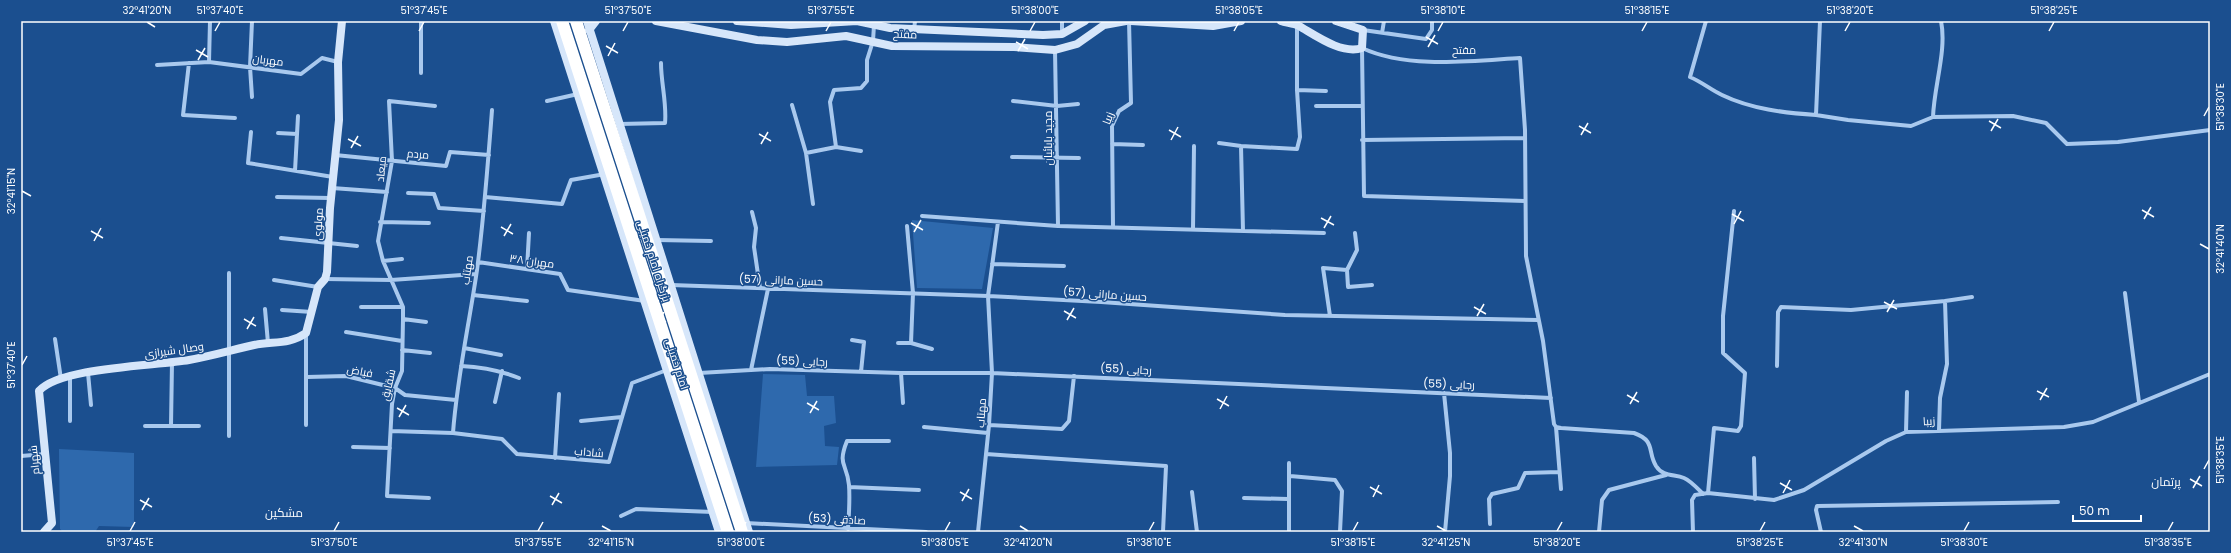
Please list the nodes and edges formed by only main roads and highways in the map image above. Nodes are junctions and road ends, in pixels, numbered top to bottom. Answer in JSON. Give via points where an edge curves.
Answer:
{"nodes":[{"id":1,"x":562,"y":21,"type":"edge"},
{"id":2,"x":576,"y":21,"type":"edge"},
{"id":3,"x":744,"y":527,"type":"edge"},
{"id":4,"x":728,"y":532,"type":"edge"}],
"edges":[{"from":1,"to":4,"type":"highway","name":"بزرگراه امام خمینی"},
{"from":2,"to":3,"type":"highway","name":"بزرگراه امام خمینی"}]}
